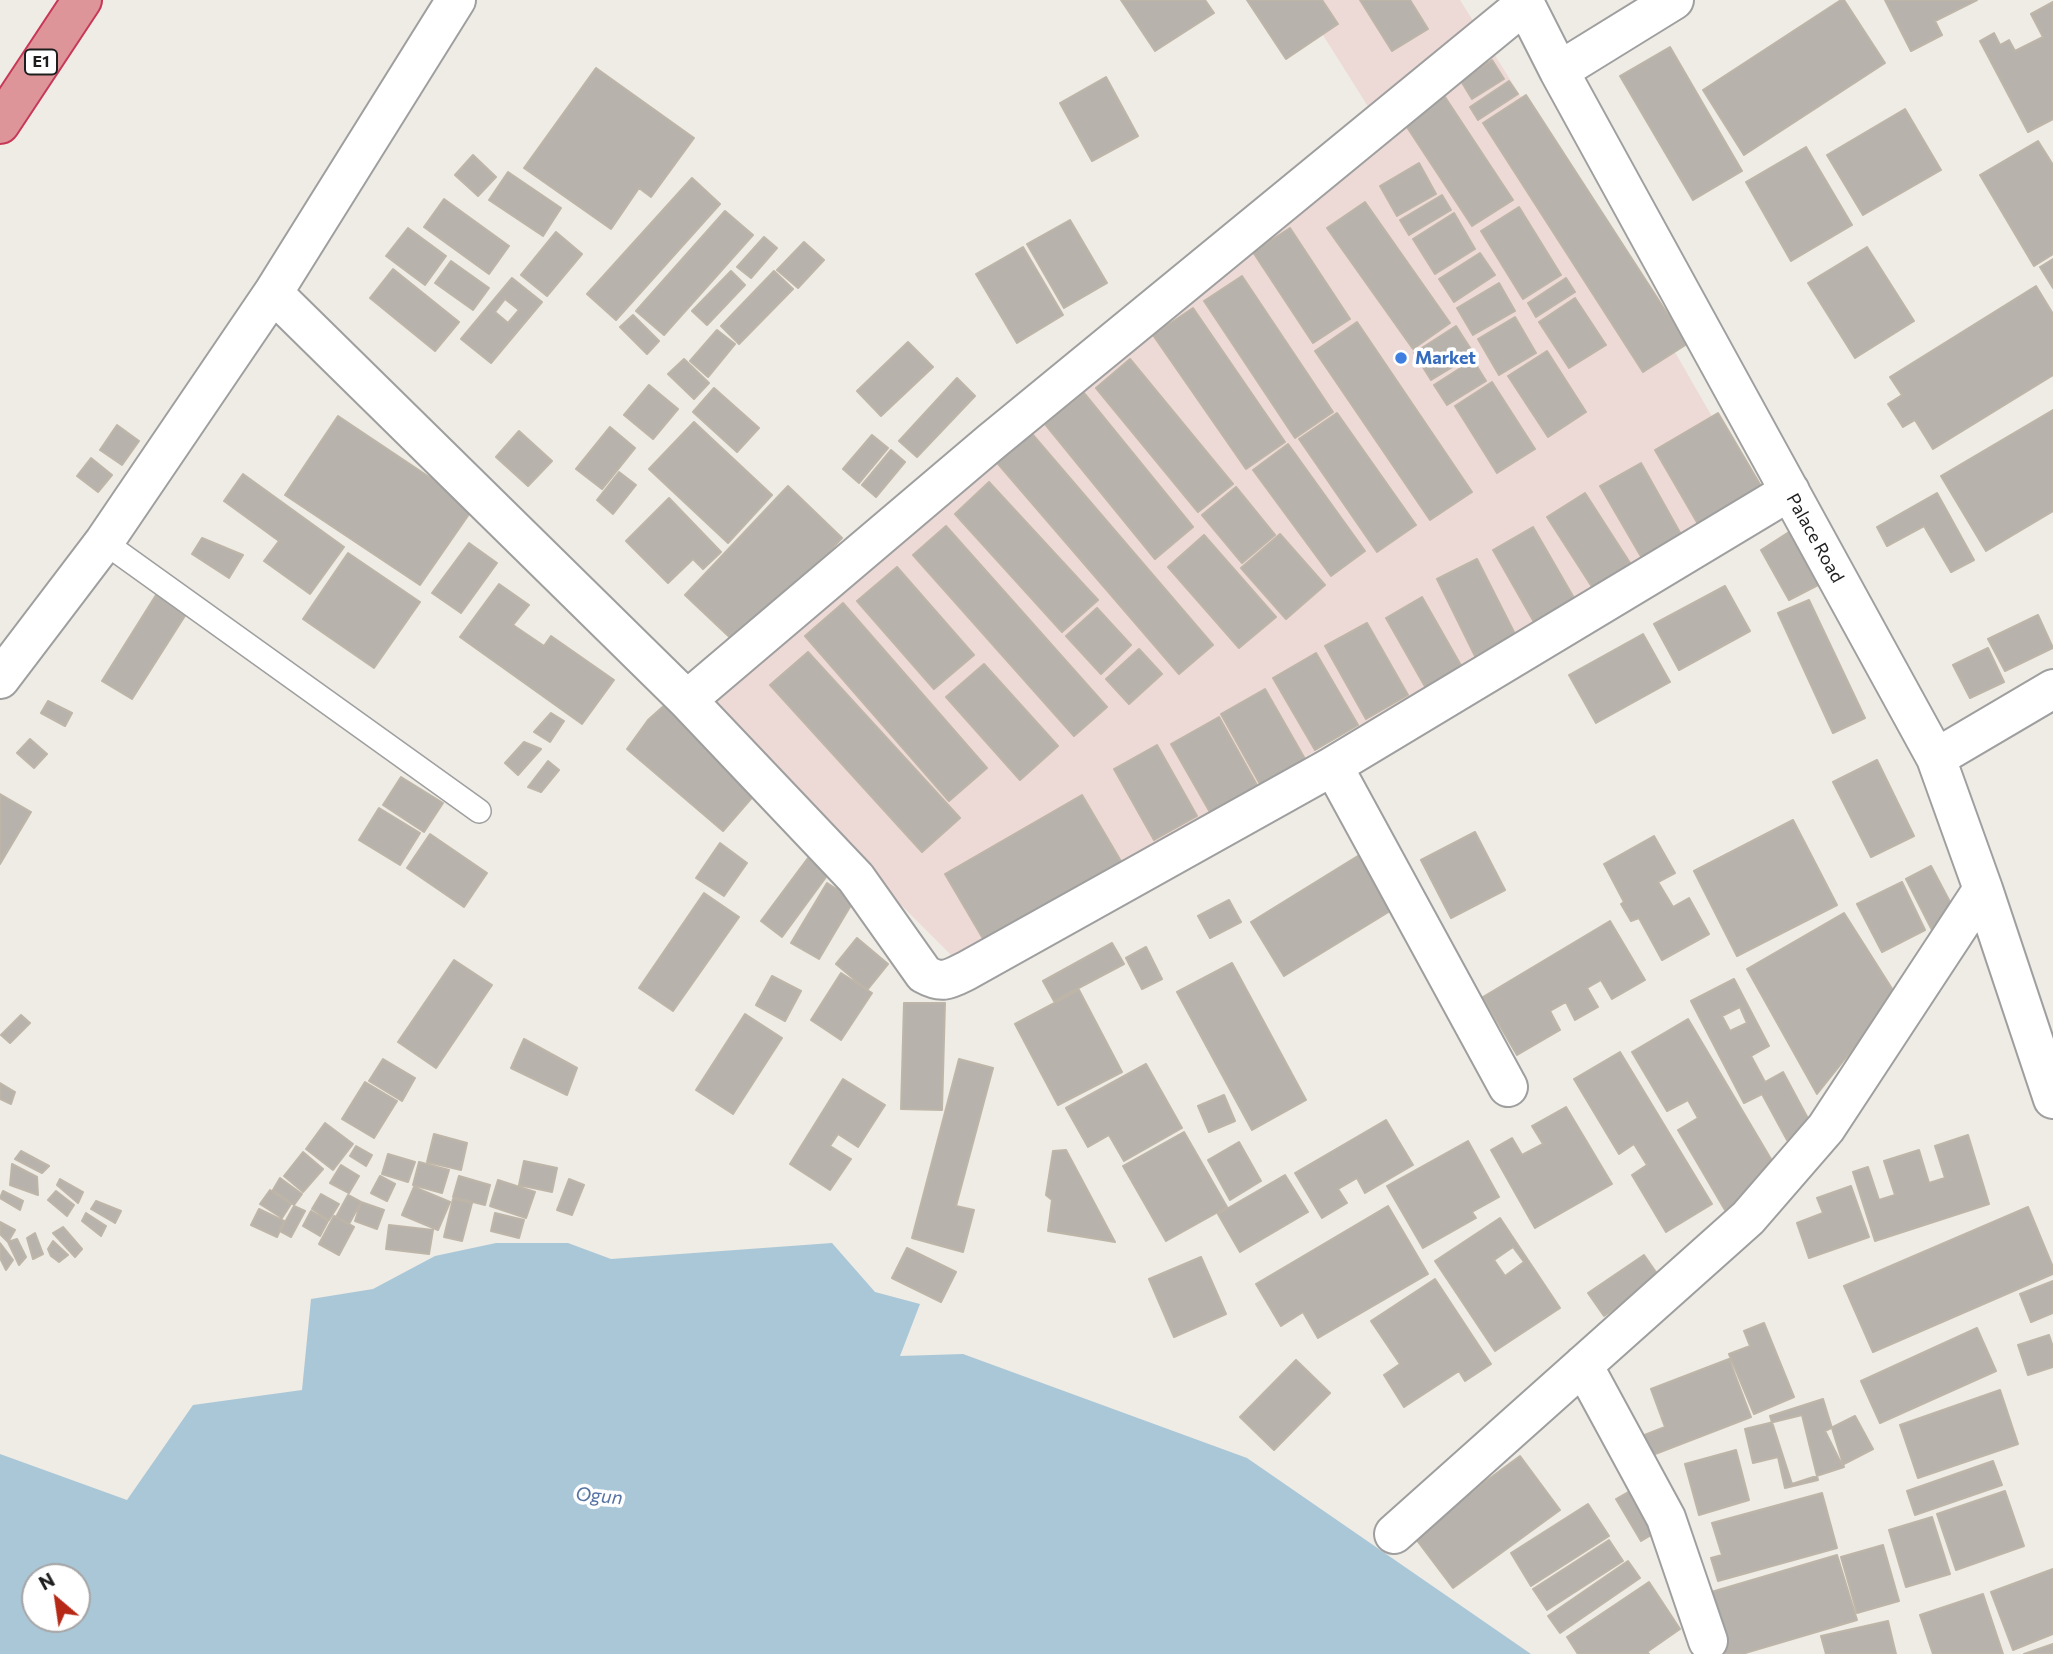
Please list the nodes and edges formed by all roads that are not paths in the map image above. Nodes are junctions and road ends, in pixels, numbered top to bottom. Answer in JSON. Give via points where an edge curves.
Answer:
{"nodes":[{"id":1,"x":82,"y":0,"type":"edge"},
{"id":2,"x":456,"y":0,"type":"edge"},
{"id":3,"x":1674,"y":0,"type":"edge"},
{"id":4,"x":1524,"y":2,"type":"edge"},
{"id":5,"x":1559,"y":71,"type":"junction"},
{"id":6,"x":0,"y":124,"type":"edge"},
{"id":7,"x":273,"y":293,"type":"junction"},
{"id":8,"x":1790,"y":491,"type":"junction"},
{"id":9,"x":104,"y":542,"type":"junction"},
{"id":10,"x":0,"y":679,"type":"edge"},
{"id":11,"x":2053,"y":689,"type":"edge"},
{"id":12,"x":687,"y":700,"type":"junction"},
{"id":13,"x":1936,"y":758,"type":"junction"},
{"id":14,"x":1333,"y":766,"type":"junction"},
{"id":15,"x":478,"y":811,"type":"dead end"},
{"id":16,"x":1983,"y":890,"type":"junction"},
{"id":17,"x":1508,"y":1087,"type":"dead end"},
{"id":18,"x":2053,"y":1099,"type":"edge"},
{"id":19,"x":1583,"y":1365,"type":"junction"},
{"id":20,"x":1394,"y":1534,"type":"dead end"},
{"id":21,"x":1709,"y":1642,"type":"dead end"}],
"edges":[{"from":1,"to":6,"type":"highway","number":"E1"},
{"from":2,"to":7,"type":"street"},
{"from":3,"to":5,"type":"street"},
{"from":4,"to":5,"type":"street","name":"Palace Road"},
{"from":4,"to":12,"type":"street"},
{"from":5,"to":8,"type":"street","name":"Palace Road"},
{"from":7,"to":9,"type":"street"},
{"from":7,"to":12,"type":"street"},
{"from":8,"to":13,"type":"street","name":"Palace Road"},
{"from":8,"to":14,"type":"street"},
{"from":9,"to":10,"type":"street"},
{"from":9,"to":15,"type":"lane"},
{"from":11,"to":13,"type":"street"},
{"from":12,"to":14,"type":"street","via":[[856,878],[923,974],[936,981],[967,971]]},
{"from":13,"to":16,"type":"street","name":"Palace Road"},
{"from":14,"to":17,"type":"street"},
{"from":16,"to":18,"type":"street","name":"Palace Road"},
{"from":16,"to":19,"type":"street","via":[[1826,1128],[1748,1218]]},
{"from":19,"to":20,"type":"street"},
{"from":19,"to":21,"type":"street","via":[[1666,1518]]}]}
